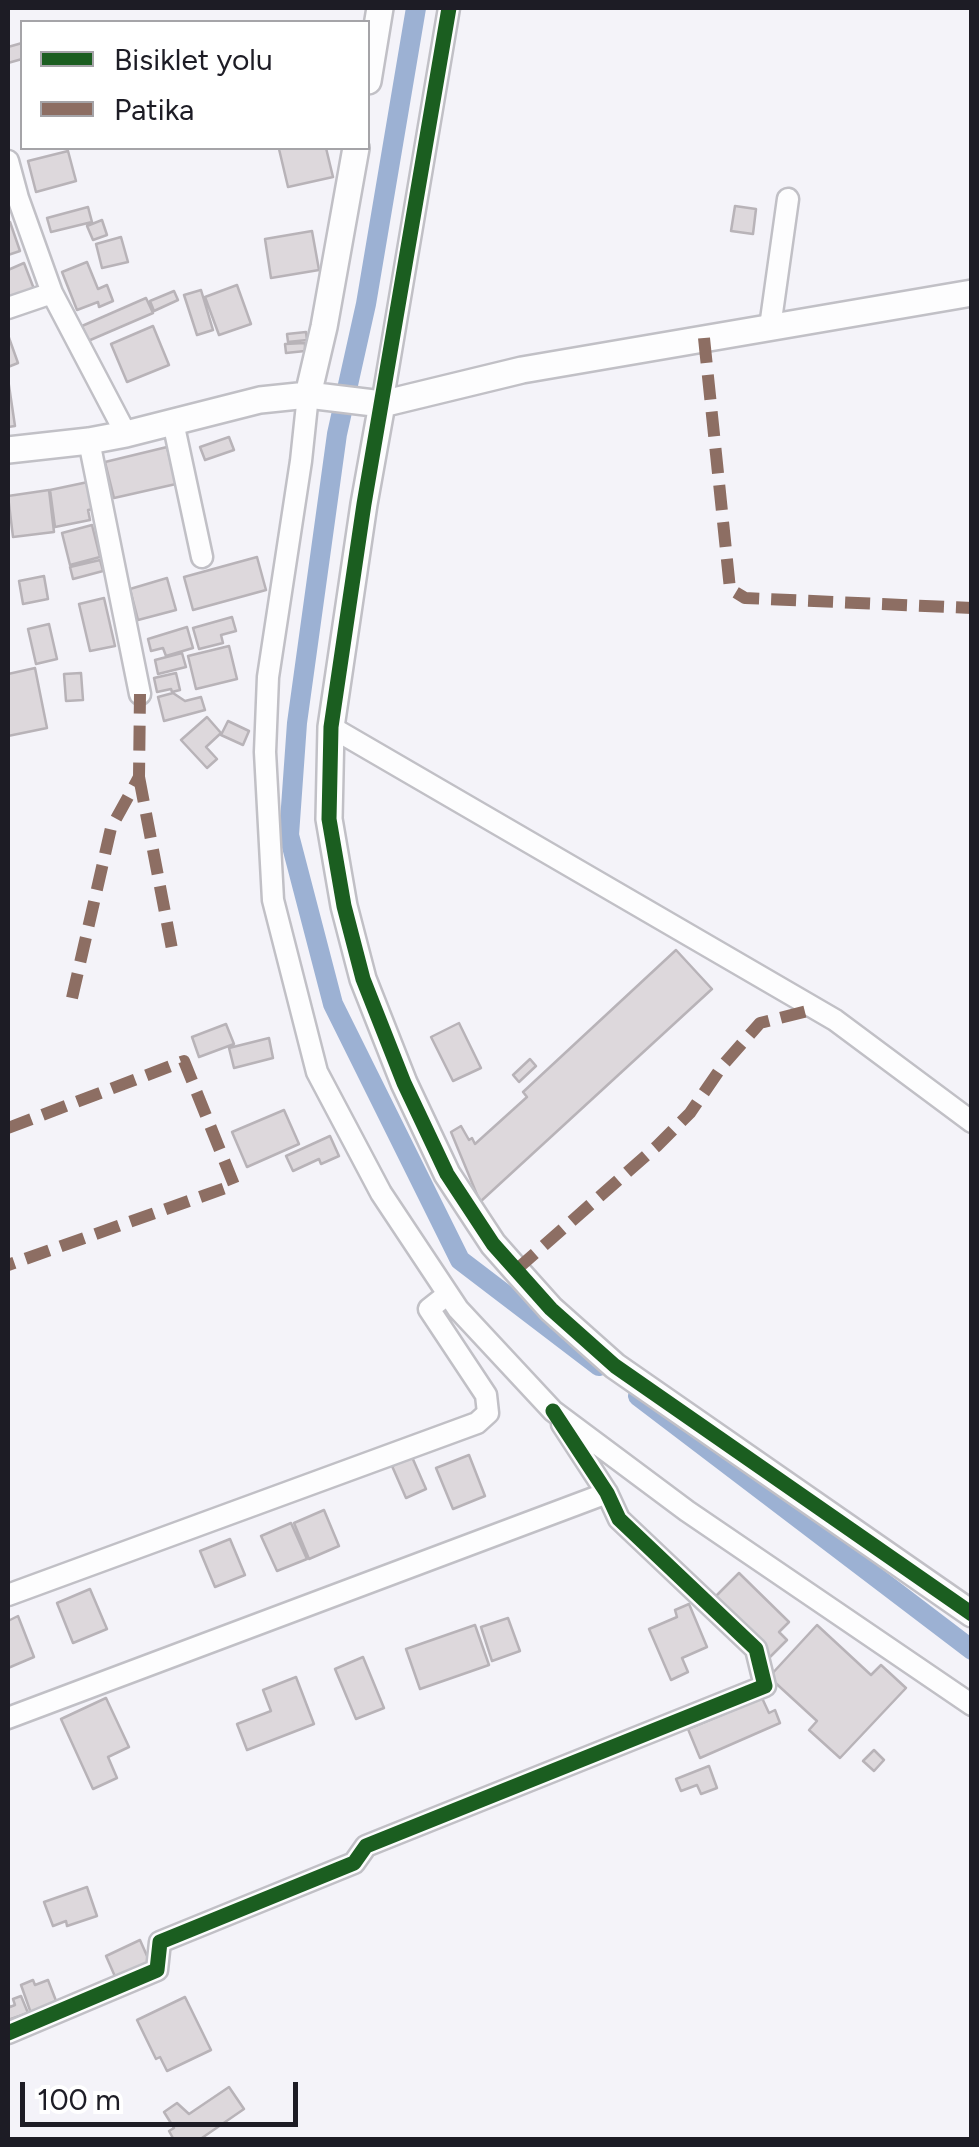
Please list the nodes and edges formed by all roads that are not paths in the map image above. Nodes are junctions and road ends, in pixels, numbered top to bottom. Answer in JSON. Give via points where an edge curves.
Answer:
{"nodes":[{"id":1,"x":380,"y":8,"type":"edge"},
{"id":2,"x":449,"y":8,"type":"edge"},
{"id":3,"x":370,"y":68,"type":"edge"},
{"id":4,"x":356,"y":150,"type":"edge"},
{"id":5,"x":8,"y":162,"type":"edge"},
{"id":6,"x":788,"y":198,"type":"dead end"},
{"id":7,"x":52,"y":293,"type":"junction"},
{"id":8,"x":972,"y":294,"type":"edge"},
{"id":9,"x":8,"y":308,"type":"edge"},
{"id":10,"x":770,"y":326,"type":"junction"},
{"id":11,"x":314,"y":396,"type":"junction"},
{"id":12,"x":382,"y":404,"type":"junction"},
{"id":13,"x":173,"y":422,"type":"junction"},
{"id":14,"x":126,"y":434,"type":"junction"},
{"id":15,"x":89,"y":441,"type":"junction"},
{"id":16,"x":8,"y":450,"type":"edge"},
{"id":17,"x":202,"y":557,"type":"dead end"},
{"id":18,"x":140,"y":694,"type":"dead end"},
{"id":19,"x":331,"y":728,"type":"junction"},
{"id":20,"x":972,"y":1122,"type":"edge"},
{"id":21,"x":448,"y":1294,"type":"junction"},
{"id":22,"x":554,"y":1411,"type":"junction"},
{"id":23,"x":607,"y":1494,"type":"junction"},
{"id":24,"x":8,"y":1596,"type":"edge"},
{"id":25,"x":972,"y":1614,"type":"edge"},
{"id":26,"x":972,"y":1705,"type":"edge"},
{"id":27,"x":8,"y":1718,"type":"edge"},
{"id":28,"x":8,"y":2032,"type":"edge"}],
"edges":[{"from":1,"to":3,"type":"street"},
{"from":2,"to":12,"type":"street"},
{"from":4,"to":11,"type":"street"},
{"from":5,"to":7,"type":"street"},
{"from":6,"to":10,"type":"street"},
{"from":7,"to":9,"type":"street"},
{"from":7,"to":14,"type":"street"},
{"from":8,"to":10,"type":"street"},
{"from":10,"to":12,"type":"street","via":[[522,370]]},
{"from":11,"to":12,"type":"street"},
{"from":11,"to":13,"type":"street","via":[[260,400]]},
{"from":11,"to":21,"type":"street","via":[[268,677],[273,900],[318,1072],[381,1193]]},
{"from":12,"to":19,"type":"street"},
{"from":13,"to":14,"type":"street"},
{"from":13,"to":17,"type":"street"},
{"from":14,"to":15,"type":"street"},
{"from":15,"to":16,"type":"street"},
{"from":15,"to":18,"type":"street"},
{"from":19,"to":20,"type":"street","via":[[835,1020]]},
{"from":19,"to":25,"type":"street","via":[[329,819],[363,979],[447,1174],[493,1244],[551,1310],[615,1366]]},
{"from":21,"to":22,"type":"street"},
{"from":21,"to":24,"type":"street","via":[[428,1309],[486,1394],[488,1413],[477,1423]]},
{"from":22,"to":23,"type":"street"},
{"from":22,"to":26,"type":"street"},
{"from":23,"to":27,"type":"street"},
{"from":23,"to":28,"type":"street","via":[[619,1519],[756,1649],[765,1686],[366,1846],[354,1864],[160,1942],[157,1970]]}]}
